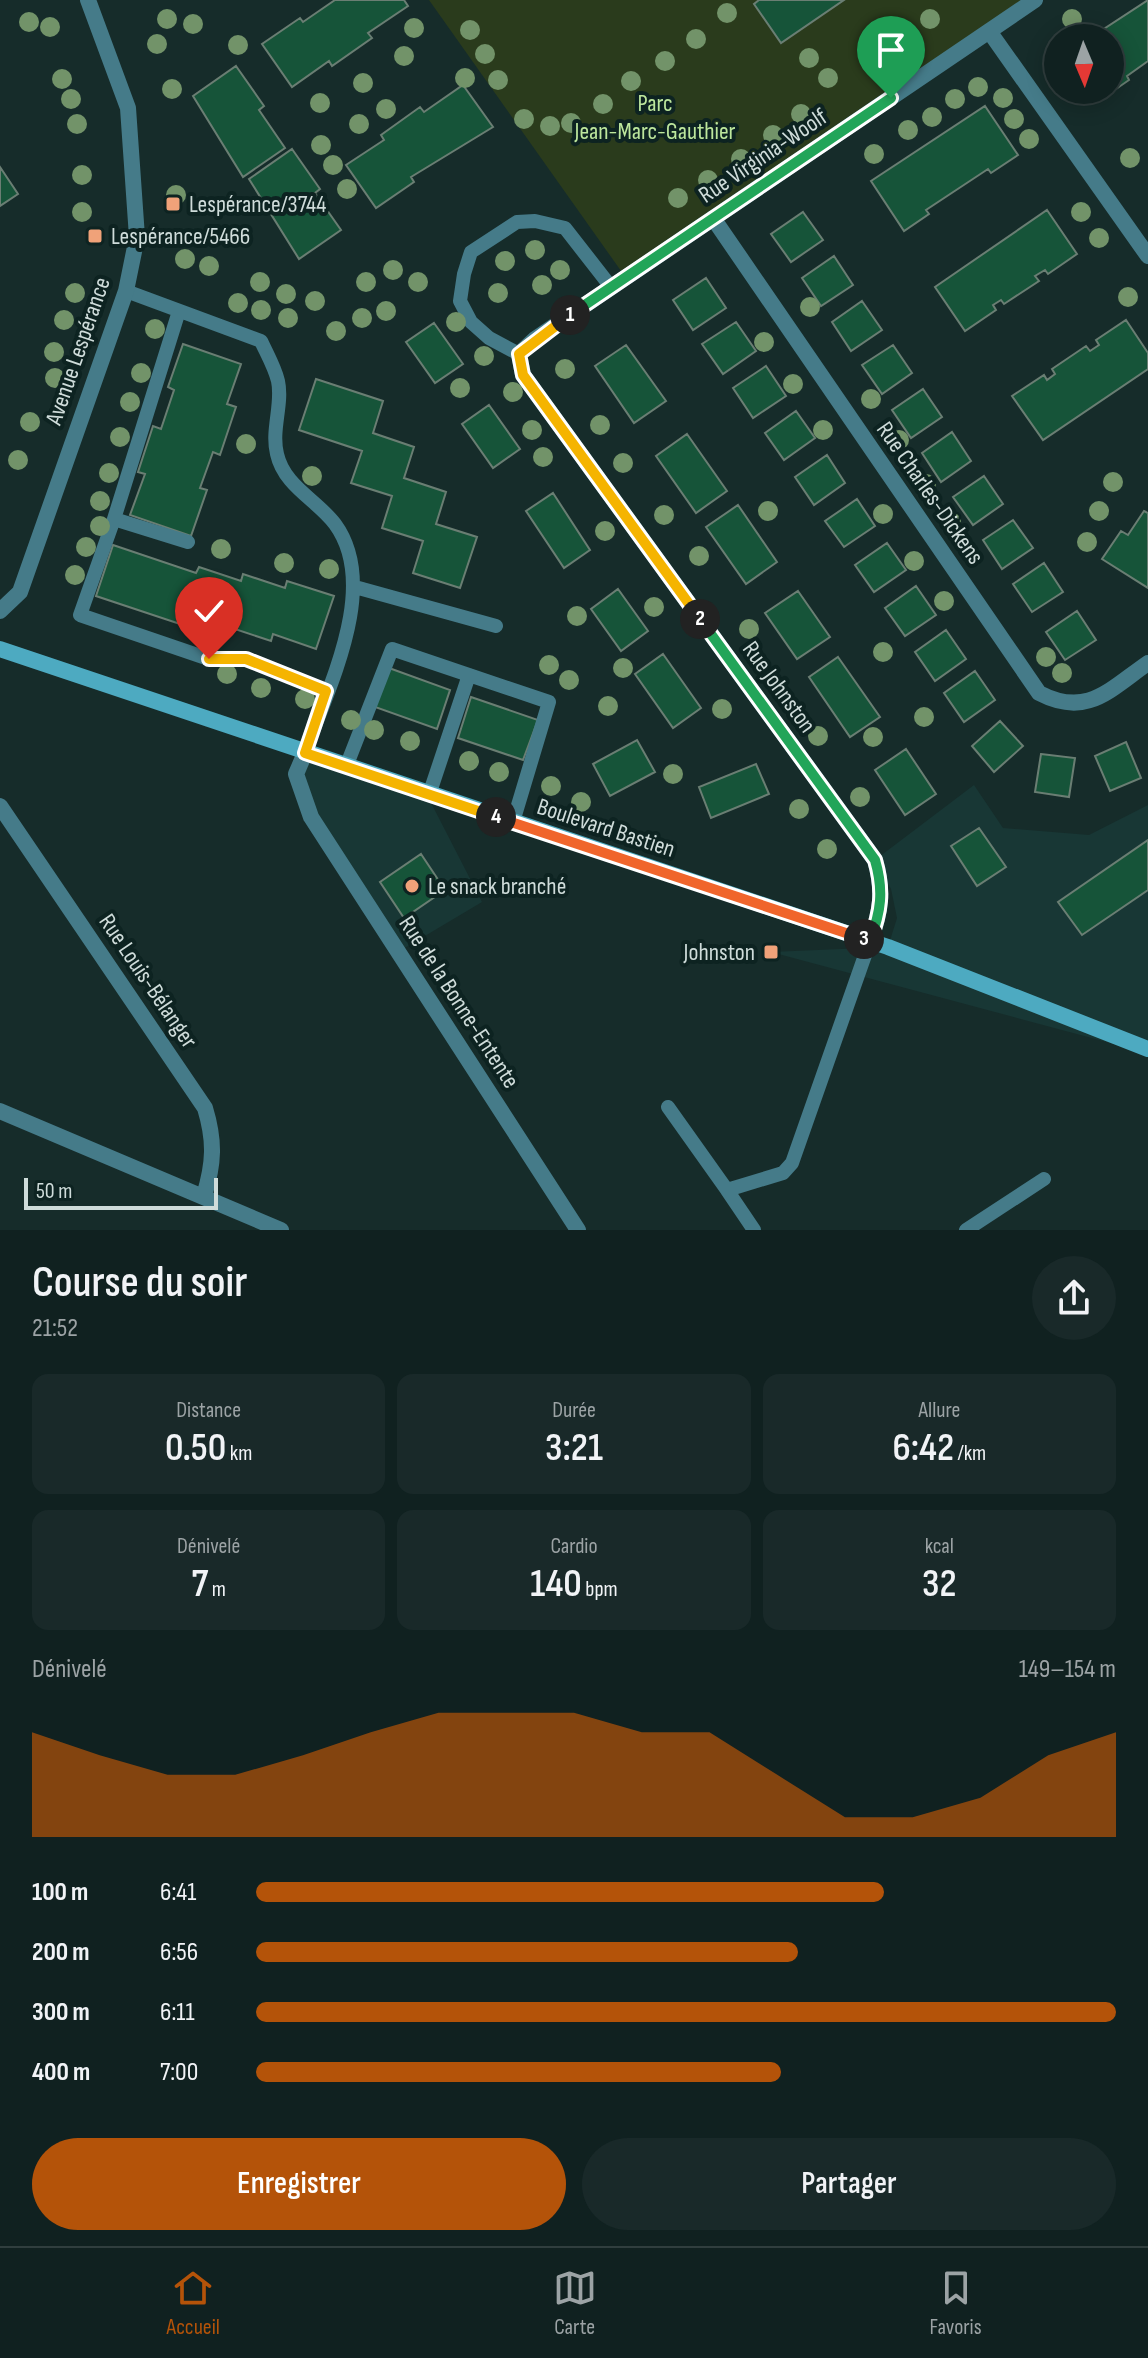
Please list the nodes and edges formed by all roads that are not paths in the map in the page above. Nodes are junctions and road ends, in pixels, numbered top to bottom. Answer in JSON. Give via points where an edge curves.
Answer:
{"nodes":[{"id":1,"x":88,"y":0,"type":"edge"},
{"id":2,"x":1035,"y":0,"type":"edge"},
{"id":3,"x":989,"y":31,"type":"junction"},
{"id":4,"x":713,"y":218,"type":"junction"},
{"id":5,"x":1148,"y":256,"type":"edge"},
{"id":6,"x":611,"y":287,"type":"junction"},
{"id":7,"x":126,"y":291,"type":"junction"},
{"id":8,"x":179,"y":311,"type":"junction"},
{"id":9,"x":519,"y":354,"type":"junction"},
{"id":10,"x":114,"y":519,"type":"junction"},
{"id":11,"x":188,"y":542,"type":"dead end"},
{"id":12,"x":355,"y":587,"type":"junction"},
{"id":13,"x":0,"y":611,"type":"edge"},
{"id":14,"x":496,"y":626,"type":"dead end"},
{"id":15,"x":0,"y":649,"type":"edge"},
{"id":16,"x":1148,"y":663,"type":"edge"},
{"id":17,"x":469,"y":675,"type":"junction"},
{"id":18,"x":326,"y":691,"type":"junction"},
{"id":19,"x":305,"y":753,"type":"junction"},
{"id":20,"x":346,"y":767,"type":"junction"},
{"id":21,"x":429,"y":795,"type":"junction"},
{"id":22,"x":0,"y":806,"type":"edge"},
{"id":23,"x":513,"y":822,"type":"junction"},
{"id":24,"x":870,"y":941,"type":"junction"},
{"id":25,"x":1148,"y":1049,"type":"edge"},
{"id":26,"x":668,"y":1107,"type":"dead end"},
{"id":27,"x":0,"y":1111,"type":"edge"},
{"id":28,"x":1044,"y":1179,"type":"dead end"},
{"id":29,"x":727,"y":1190,"type":"junction"},
{"id":30,"x":204,"y":1196,"type":"junction"},
{"id":31,"x":281,"y":1230,"type":"edge"},
{"id":32,"x":578,"y":1230,"type":"edge"},
{"id":33,"x":754,"y":1230,"type":"edge"},
{"id":34,"x":966,"y":1230,"type":"edge"}],
"edges":[{"from":1,"to":7,"type":"street","name":"Avenue Lespérance","via":[[128,108],[137,237]]},
{"from":2,"to":3,"type":"street","name":"Rue Virginia-Woolf"},
{"from":3,"to":4,"type":"street","name":"Rue Virginia-Woolf"},
{"from":3,"to":5,"type":"street"},
{"from":4,"to":6,"type":"street","name":"Rue Virginia-Woolf"},
{"from":4,"to":16,"type":"street","name":"Rue Charles-Dickens","via":[[1039,693],[1060,704],[1086,704]]},
{"from":6,"to":9,"type":"street","name":"Rue Virginia-Woolf"},
{"from":6,"to":9,"type":"lane","via":[[565,228],[517,222],[471,252],[460,301],[465,312],[489,338]]},
{"from":7,"to":8,"type":"lane"},
{"from":7,"to":13,"type":"street","name":"Avenue Lespérance","via":[[20,592]]},
{"from":8,"to":10,"type":"lane"},
{"from":8,"to":12,"type":"lane","via":[[261,341],[279,382],[277,456],[291,482],[335,525]]},
{"from":9,"to":24,"type":"street","name":"Rue Johnston","via":[[523,375],[875,860],[882,885],[880,914]]},
{"from":10,"to":11,"type":"lane"},
{"from":10,"to":18,"type":"lane","via":[[80,615],[209,659],[246,659]]},
{"from":12,"to":14,"type":"lane"},
{"from":12,"to":18,"type":"lane"},
{"from":15,"to":19,"type":"main road","name":"Boulevard Bastien"},
{"from":17,"to":20,"type":"lane","via":[[392,649]]},
{"from":17,"to":21,"type":"lane"},
{"from":17,"to":23,"type":"lane","via":[[549,702]]},
{"from":18,"to":19,"type":"lane"},
{"from":19,"to":20,"type":"main road","name":"Boulevard Bastien"},
{"from":19,"to":32,"type":"street","name":"Rue de la Bonne-Entente","via":[[296,774],[311,817]]},
{"from":20,"to":21,"type":"main road","name":"Boulevard Bastien"},
{"from":21,"to":23,"type":"main road","name":"Boulevard Bastien"},
{"from":22,"to":30,"type":"street","name":"Rue Louis-Bélanger","via":[[205,1108],[214,1163]]},
{"from":23,"to":24,"type":"main road","name":"Boulevard Bastien"},
{"from":24,"to":25,"type":"main road","name":"Boulevard Bastien"},
{"from":24,"to":29,"type":"lane","via":[[792,1163],[783,1173]]},
{"from":26,"to":29,"type":"lane"},
{"from":27,"to":30,"type":"street"},
{"from":28,"to":34,"type":"lane"},
{"from":29,"to":33,"type":"lane"},
{"from":30,"to":31,"type":"street"}]}
